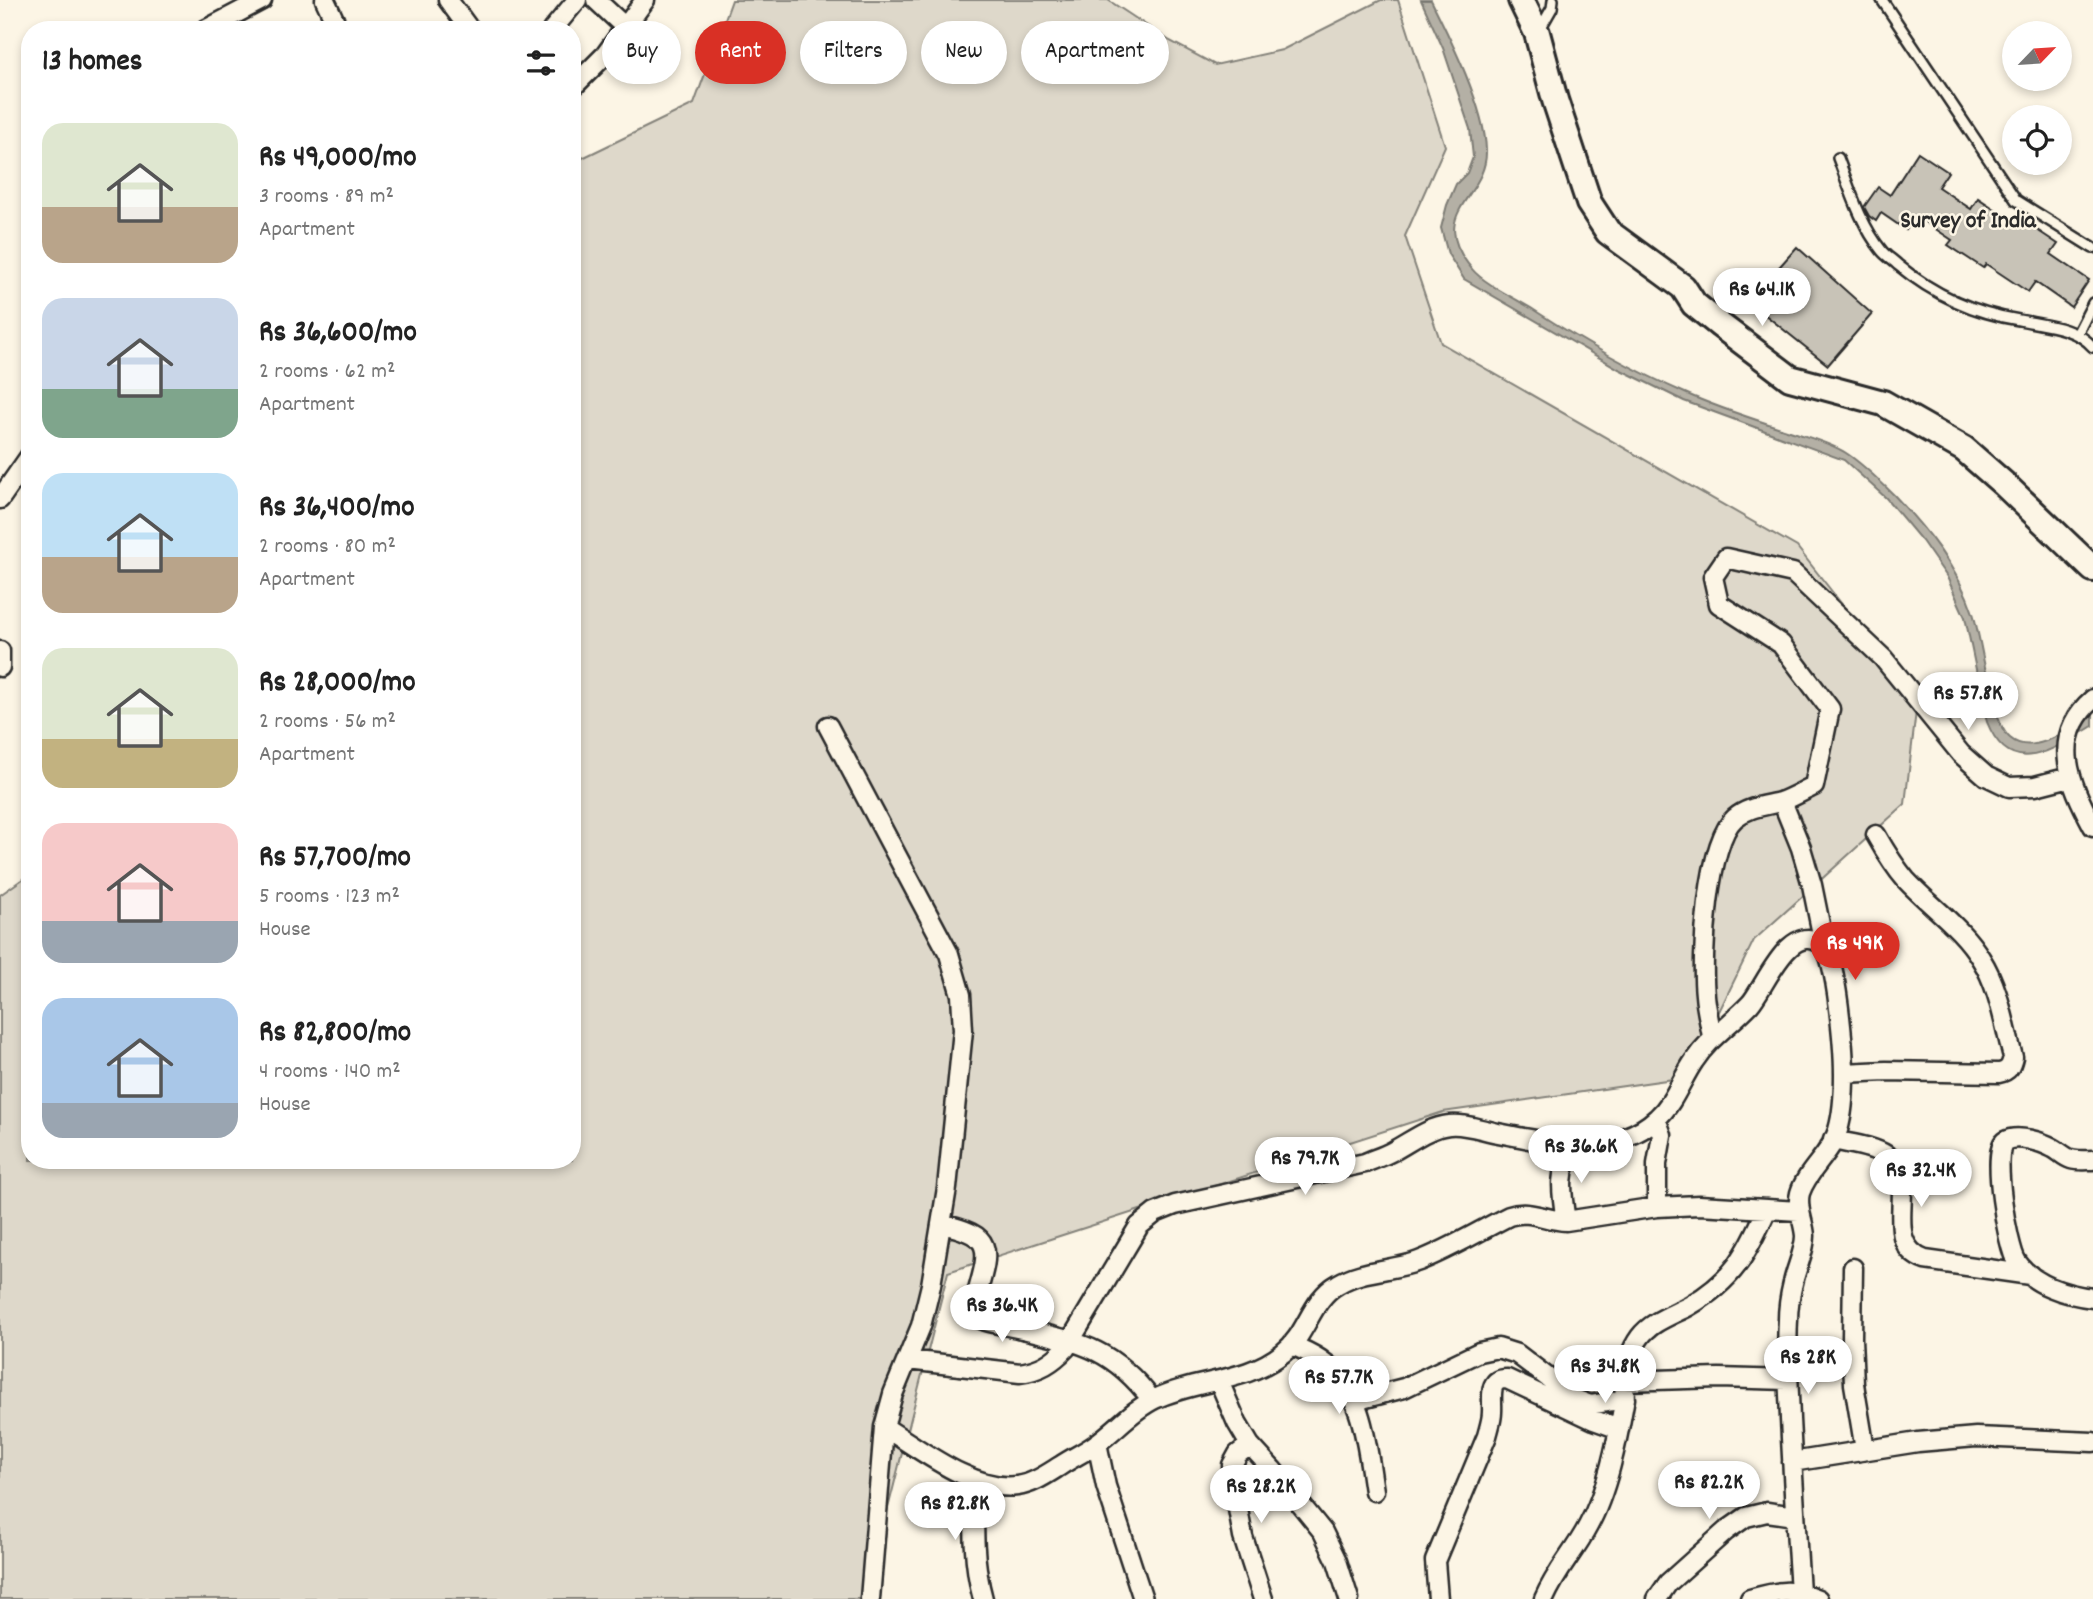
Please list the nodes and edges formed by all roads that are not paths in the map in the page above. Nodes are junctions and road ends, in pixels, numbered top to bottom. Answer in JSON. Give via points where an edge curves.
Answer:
{"nodes":[{"id":1,"x":262,"y":0,"type":"edge"},
{"id":2,"x":325,"y":0,"type":"edge"},
{"id":3,"x":448,"y":0,"type":"edge"},
{"id":4,"x":577,"y":0,"type":"edge"},
{"id":5,"x":596,"y":0,"type":"edge"},
{"id":6,"x":645,"y":0,"type":"edge"},
{"id":7,"x":1521,"y":0,"type":"edge"},
{"id":8,"x":1553,"y":0,"type":"edge"},
{"id":9,"x":1882,"y":0,"type":"edge"},
{"id":10,"x":224,"y":21,"type":"edge"},
{"id":11,"x":335,"y":21,"type":"edge"},
{"id":12,"x":463,"y":21,"type":"edge"},
{"id":13,"x":559,"y":21,"type":"edge"},
{"id":14,"x":618,"y":21,"type":"edge"},
{"id":15,"x":631,"y":21,"type":"edge"},
{"id":16,"x":1537,"y":33,"type":"junction"},
{"id":17,"x":602,"y":58,"type":"edge"},
{"id":18,"x":581,"y":79,"type":"edge"},
{"id":19,"x":1838,"y":158,"type":"dead end"},
{"id":20,"x":2093,"y":248,"type":"edge"},
{"id":21,"x":2093,"y":303,"type":"edge"},
{"id":22,"x":2077,"y":334,"type":"junction"},
{"id":23,"x":2093,"y":347,"type":"edge"},
{"id":24,"x":21,"y":469,"type":"edge"},
{"id":25,"x":0,"y":499,"type":"edge"},
{"id":26,"x":2093,"y":569,"type":"edge"},
{"id":27,"x":0,"y":651,"type":"edge"},
{"id":28,"x":0,"y":667,"type":"edge"},
{"id":29,"x":2093,"y":699,"type":"edge"},
{"id":30,"x":828,"y":726,"type":"dead end"},
{"id":31,"x":2070,"y":777,"type":"junction"},
{"id":32,"x":1782,"y":801,"type":"junction"},
{"id":33,"x":2093,"y":827,"type":"edge"},
{"id":34,"x":1876,"y":835,"type":"dead end"},
{"id":35,"x":1824,"y":944,"type":"junction"},
{"id":36,"x":1713,"y":1037,"type":"junction"},
{"id":37,"x":1844,"y":1073,"type":"junction"},
{"id":38,"x":1656,"y":1119,"type":"junction"},
{"id":39,"x":1833,"y":1140,"type":"junction"},
{"id":40,"x":1574,"y":1145,"type":"junction"},
{"id":41,"x":2093,"y":1160,"type":"edge"},
{"id":42,"x":1657,"y":1207,"type":"junction"},
{"id":43,"x":1768,"y":1209,"type":"junction"},
{"id":44,"x":1799,"y":1211,"type":"junction"},
{"id":45,"x":1566,"y":1220,"type":"junction"},
{"id":46,"x":941,"y":1224,"type":"junction"},
{"id":47,"x":1853,"y":1268,"type":"dead end"},
{"id":48,"x":2030,"y":1275,"type":"junction"},
{"id":49,"x":2093,"y":1298,"type":"edge"},
{"id":50,"x":1071,"y":1340,"type":"junction"},
{"id":51,"x":1292,"y":1345,"type":"junction"},
{"id":52,"x":908,"y":1360,"type":"junction"},
{"id":53,"x":1788,"y":1380,"type":"junction"},
{"id":54,"x":1219,"y":1381,"type":"junction"},
{"id":55,"x":1624,"y":1381,"type":"junction"},
{"id":56,"x":1625,"y":1399,"type":"junction"},
{"id":57,"x":1152,"y":1400,"type":"junction"},
{"id":58,"x":1354,"y":1401,"type":"junction"},
{"id":59,"x":884,"y":1427,"type":"junction"},
{"id":60,"x":1619,"y":1429,"type":"junction"},
{"id":61,"x":2093,"y":1442,"type":"edge"},
{"id":62,"x":1097,"y":1443,"type":"junction"},
{"id":63,"x":1250,"y":1445,"type":"junction"},
{"id":64,"x":1865,"y":1450,"type":"junction"},
{"id":65,"x":1792,"y":1462,"type":"junction"},
{"id":66,"x":975,"y":1480,"type":"junction"},
{"id":67,"x":1374,"y":1491,"type":"dead end"},
{"id":68,"x":1795,"y":1516,"type":"junction"},
{"id":69,"x":1800,"y":1591,"type":"junction"},
{"id":70,"x":870,"y":1599,"type":"edge"},
{"id":71,"x":983,"y":1599,"type":"edge"},
{"id":72,"x":1143,"y":1599,"type":"edge"},
{"id":73,"x":1263,"y":1599,"type":"edge"},
{"id":74,"x":1349,"y":1599,"type":"edge"},
{"id":75,"x":1438,"y":1599,"type":"edge"},
{"id":76,"x":1544,"y":1599,"type":"edge"},
{"id":77,"x":1657,"y":1599,"type":"edge"},
{"id":78,"x":1750,"y":1599,"type":"edge"},
{"id":79,"x":1818,"y":1599,"type":"edge"}],
"edges":[{"from":1,"to":10,"type":"street"},
{"from":2,"to":11,"type":"street"},
{"from":3,"to":12,"type":"street"},
{"from":4,"to":13,"type":"street"},
{"from":5,"to":14,"type":"street"},
{"from":6,"to":15,"type":"street"},
{"from":7,"to":16,"type":"street"},
{"from":8,"to":16,"type":"lane"},
{"from":9,"to":20,"type":"lane","via":[[2016,200]]},
{"from":16,"to":26,"type":"street","via":[[1578,172],[1589,202],[1608,232],[1683,287],[1720,326],[1790,378],[1883,403],[1964,450]]},
{"from":17,"to":18,"type":"street"},
{"from":19,"to":22,"type":"lane","via":[[1859,213],[1882,251],[1920,283],[1998,317]]},
{"from":21,"to":22,"type":"lane"},
{"from":22,"to":23,"type":"lane"},
{"from":24,"to":25,"type":"street"},
{"from":27,"to":28,"type":"street"},
{"from":29,"to":31,"type":"street","via":[[2071,722]]},
{"from":30,"to":46,"type":"street","via":[[949,954],[961,995],[963,1030]]},
{"from":31,"to":32,"type":"street","via":[[2009,787],[1986,776],[1961,754],[1883,658],[1793,573],[1726,558],[1713,577],[1719,604],[1781,643],[1830,709],[1814,786]]},
{"from":31,"to":33,"type":"street"},
{"from":32,"to":35,"type":"street","via":[[1812,885]]},
{"from":32,"to":36,"type":"street","via":[[1750,808],[1733,819],[1714,867],[1703,961]]},
{"from":34,"to":37,"type":"street","via":[[1905,879],[1981,958],[1994,985],[2013,1057],[2011,1066],[1999,1073]]},
{"from":35,"to":36,"type":"street","via":[[1811,939],[1787,949],[1751,1003]]},
{"from":35,"to":37,"type":"street","via":[[1836,985]]},
{"from":36,"to":38,"type":"street"},
{"from":37,"to":39,"type":"street"},
{"from":38,"to":40,"type":"street","via":[[1605,1143]]},
{"from":38,"to":42,"type":"street","via":[[1662,1135]]},
{"from":39,"to":44,"type":"street","via":[[1803,1185]]},
{"from":39,"to":48,"type":"street","via":[[1878,1151],[1897,1167],[1902,1232],[1913,1256]]},
{"from":40,"to":45,"type":"street","via":[[1561,1174]]},
{"from":40,"to":50,"type":"street","via":[[1449,1125],[1365,1163],[1175,1205],[1139,1226]]},
{"from":41,"to":48,"type":"street","via":[[2071,1159],[2053,1148],[2015,1138],[2000,1147],[2008,1237],[2016,1261]]},
{"from":42,"to":43,"type":"street"},
{"from":42,"to":45,"type":"street"},
{"from":43,"to":44,"type":"street"},
{"from":43,"to":55,"type":"street","via":[[1751,1246],[1718,1288],[1653,1324],[1640,1337]]},
{"from":44,"to":53,"type":"street","via":[[1805,1239],[1792,1285]]},
{"from":45,"to":51,"type":"street","via":[[1519,1212],[1417,1261],[1340,1282],[1315,1306]]},
{"from":46,"to":50,"type":"street","via":[[973,1232],[985,1249],[975,1316]]},
{"from":46,"to":52,"type":"street","via":[[921,1326]]},
{"from":47,"to":64,"type":"street","via":[[1854,1384]]},
{"from":48,"to":49,"type":"street","via":[[2048,1287]]},
{"from":50,"to":52,"type":"street","via":[[1053,1362],[1020,1373]]},
{"from":50,"to":57,"type":"street","via":[[1119,1364]]},
{"from":51,"to":54,"type":"street","via":[[1265,1367]]},
{"from":51,"to":58,"type":"street","via":[[1325,1363]]},
{"from":52,"to":59,"type":"street"},
{"from":53,"to":55,"type":"street"},
{"from":53,"to":65,"type":"street"},
{"from":54,"to":57,"type":"street"},
{"from":54,"to":63,"type":"street"},
{"from":55,"to":56,"type":"street"},
{"from":56,"to":58,"type":"street","via":[[1590,1405],[1577,1400],[1517,1354],[1498,1348],[1479,1352],[1404,1388]]},
{"from":56,"to":60,"type":"street"},
{"from":57,"to":62,"type":"street"},
{"from":58,"to":67,"type":"street"},
{"from":59,"to":66,"type":"street"},
{"from":59,"to":70,"type":"street"},
{"from":60,"to":75,"type":"street","via":[[1507,1379],[1494,1382],[1487,1436],[1435,1561]]},
{"from":60,"to":76,"type":"street","via":[[1595,1513]]},
{"from":61,"to":64,"type":"street","via":[[1976,1437]]},
{"from":62,"to":66,"type":"street","via":[[1039,1479],[1018,1486]]},
{"from":62,"to":72,"type":"street"},
{"from":63,"to":73,"type":"street","via":[[1238,1454],[1233,1481],[1243,1537]]},
{"from":63,"to":74,"type":"street","via":[[1322,1532]]},
{"from":64,"to":65,"type":"street"},
{"from":65,"to":68,"type":"street"},
{"from":66,"to":71,"type":"street","via":[[976,1575]]},
{"from":68,"to":69,"type":"street"},
{"from":68,"to":77,"type":"street","via":[[1767,1512],[1746,1517],[1668,1583]]},
{"from":69,"to":78,"type":"street"},
{"from":69,"to":79,"type":"street"}]}
